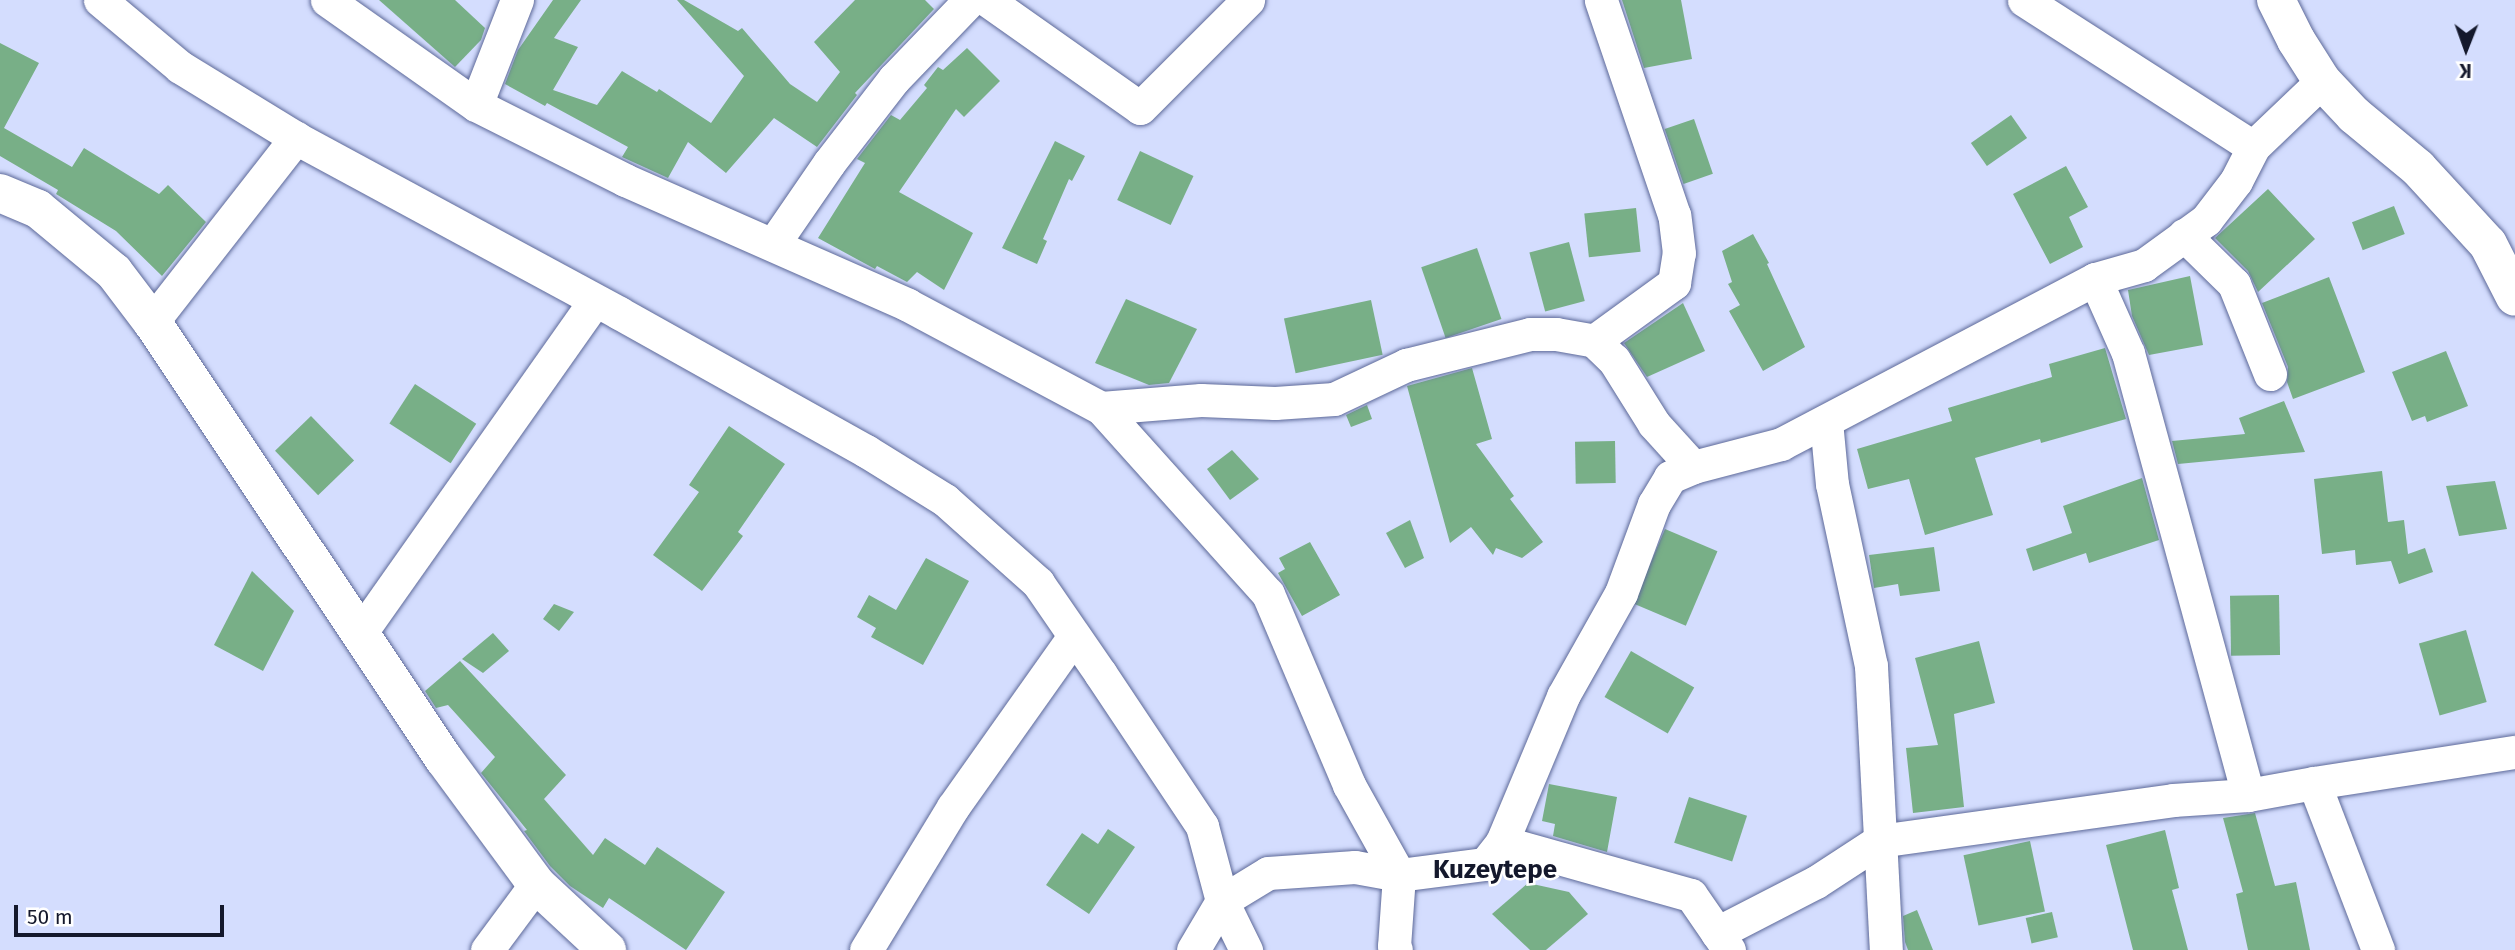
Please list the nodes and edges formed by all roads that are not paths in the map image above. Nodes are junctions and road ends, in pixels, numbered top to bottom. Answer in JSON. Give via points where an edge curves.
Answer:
{"nodes":[{"id":1,"x":100,"y":0,"type":"edge"},
{"id":2,"x":327,"y":0,"type":"edge"},
{"id":3,"x":517,"y":0,"type":"edge"},
{"id":4,"x":970,"y":0,"type":"edge"},
{"id":5,"x":987,"y":0,"type":"edge"},
{"id":6,"x":1248,"y":0,"type":"edge"},
{"id":7,"x":1601,"y":0,"type":"edge"},
{"id":8,"x":2024,"y":0,"type":"edge"},
{"id":9,"x":2276,"y":0,"type":"edge"},
{"id":10,"x":2322,"y":81,"type":"junction"},
{"id":11,"x":476,"y":105,"type":"junction"},
{"id":12,"x":296,"y":138,"type":"junction"},
{"id":13,"x":2253,"y":147,"type":"junction"},
{"id":14,"x":0,"y":193,"type":"edge"},
{"id":15,"x":2184,"y":235,"type":"junction"},
{"id":16,"x":774,"y":243,"type":"junction"},
{"id":17,"x":2095,"y":279,"type":"junction"},
{"id":18,"x":2515,"y":298,"type":"edge"},
{"id":19,"x":595,"y":301,"type":"junction"},
{"id":20,"x":152,"y":322,"type":"junction"},
{"id":21,"x":1594,"y":341,"type":"junction"},
{"id":22,"x":2270,"y":374,"type":"dead end"},
{"id":23,"x":1101,"y":408,"type":"junction"},
{"id":24,"x":1826,"y":421,"type":"junction"},
{"id":25,"x":1693,"y":467,"type":"junction"},
{"id":26,"x":359,"y":635,"type":"junction"},
{"id":27,"x":1074,"y":636,"type":"junction"},
{"id":28,"x":2515,"y":751,"type":"edge"},
{"id":29,"x":2314,"y":783,"type":"junction"},
{"id":30,"x":2248,"y":795,"type":"junction"},
{"id":31,"x":1879,"y":841,"type":"junction"},
{"id":32,"x":1502,"y":842,"type":"junction"},
{"id":33,"x":1399,"y":875,"type":"junction"},
{"id":34,"x":536,"y":884,"type":"junction"},
{"id":35,"x":1222,"y":901,"type":"junction"},
{"id":36,"x":1723,"y":941,"type":"edge"},
{"id":37,"x":488,"y":950,"type":"edge"},
{"id":38,"x":607,"y":950,"type":"edge"},
{"id":39,"x":866,"y":950,"type":"edge"},
{"id":40,"x":1193,"y":950,"type":"edge"},
{"id":41,"x":1246,"y":950,"type":"edge"},
{"id":42,"x":1396,"y":950,"type":"edge"},
{"id":43,"x":1886,"y":950,"type":"edge"},
{"id":44,"x":2378,"y":950,"type":"edge"}],
"edges":[{"from":1,"to":12,"type":"street","via":[[180,66]]},
{"from":2,"to":11,"type":"street"},
{"from":3,"to":11,"type":"street"},
{"from":4,"to":16,"type":"street","via":[[894,79]]},
{"from":5,"to":6,"type":"street","via":[[1140,108]]},
{"from":7,"to":21,"type":"street","via":[[1674,215],[1679,253],[1674,283]]},
{"from":8,"to":13,"type":"street"},
{"from":9,"to":10,"type":"street"},
{"from":10,"to":13,"type":"street"},
{"from":10,"to":18,"type":"street","via":[[2354,115],[2418,168],[2488,244]]},
{"from":11,"to":16,"type":"street","via":[[625,180]]},
{"from":12,"to":19,"type":"street"},
{"from":12,"to":20,"type":"street"},
{"from":13,"to":15,"type":"street","via":[[2236,181],[2206,220]]},
{"from":14,"to":20,"type":"street","via":[[38,209],[114,272]]},
{"from":15,"to":17,"type":"street","via":[[2144,265]]},
{"from":15,"to":22,"type":"street","via":[[2234,284]]},
{"from":16,"to":23,"type":"street","via":[[908,305]]},
{"from":17,"to":24,"type":"street"},
{"from":17,"to":30,"type":"street","via":[[2128,353]]},
{"from":19,"to":26,"type":"street"},
{"from":19,"to":27,"type":"street","via":[[866,451],[945,500],[1038,583]]},
{"from":20,"to":26,"type":"street"},
{"from":21,"to":23,"type":"street","via":[[1530,334],[1406,365],[1334,399],[1275,403],[1201,400]]},
{"from":21,"to":25,"type":"street","via":[[1614,360],[1654,424]]},
{"from":23,"to":33,"type":"street","via":[[1268,594],[1349,785]]},
{"from":24,"to":25,"type":"street","via":[[1781,443]]},
{"from":24,"to":31,"type":"street","via":[[1832,484],[1871,666]]},
{"from":25,"to":32,"type":"street","via":[[1670,477],[1654,504],[1621,593],[1563,696]]},
{"from":26,"to":34,"type":"street"},
{"from":27,"to":35,"type":"street","via":[[1202,826]]},
{"from":27,"to":39,"type":"street","via":[[953,807]]},
{"from":28,"to":29,"type":"street"},
{"from":29,"to":30,"type":"street"},
{"from":29,"to":44,"type":"street"},
{"from":30,"to":31,"type":"street","via":[[2172,800]]},
{"from":31,"to":36,"type":"street"},
{"from":31,"to":43,"type":"street"},
{"from":32,"to":33,"type":"street","via":[[1485,864]]},
{"from":32,"to":36,"type":"street","via":[[1691,895]]},
{"from":33,"to":35,"type":"street","via":[[1355,867],[1268,873]]},
{"from":33,"to":42,"type":"street"},
{"from":34,"to":37,"type":"street"},
{"from":34,"to":38,"type":"street"},
{"from":35,"to":40,"type":"street"},
{"from":35,"to":41,"type":"street"}]}
